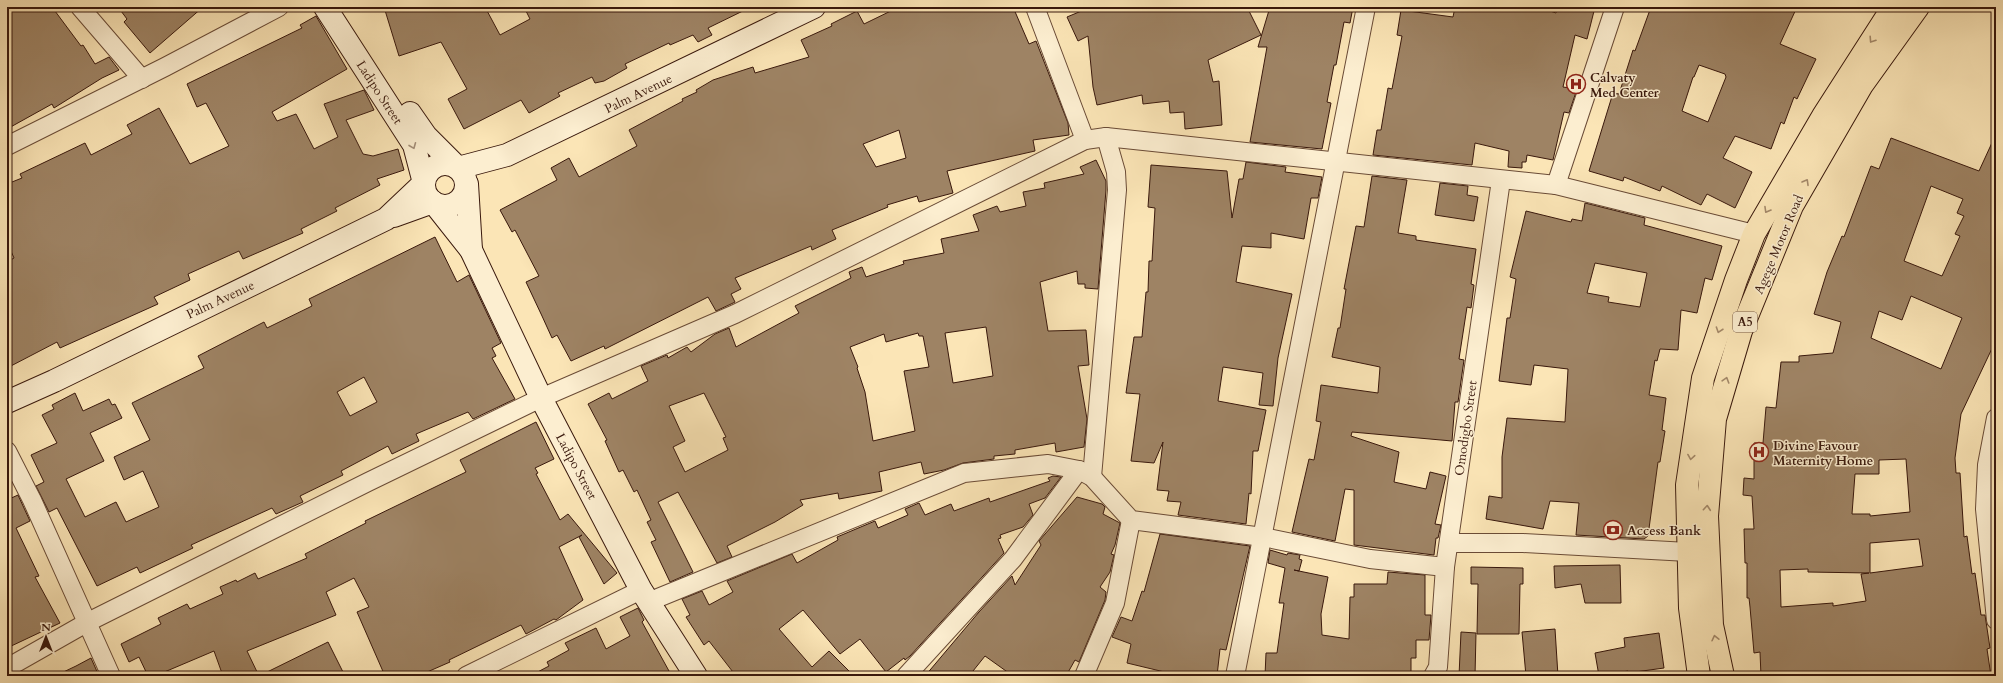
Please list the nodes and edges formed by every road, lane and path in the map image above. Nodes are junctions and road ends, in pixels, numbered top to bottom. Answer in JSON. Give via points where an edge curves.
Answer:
{"nodes":[{"id":1,"x":80,"y":7,"type":"edge"},
{"id":2,"x":279,"y":7,"type":"edge"},
{"id":3,"x":325,"y":7,"type":"edge"},
{"id":4,"x":338,"y":7,"type":"edge"},
{"id":5,"x":814,"y":7,"type":"edge"},
{"id":6,"x":1035,"y":7,"type":"edge"},
{"id":7,"x":1366,"y":7,"type":"edge"},
{"id":8,"x":1615,"y":7,"type":"edge"},
{"id":9,"x":1893,"y":7,"type":"edge"},
{"id":10,"x":1918,"y":7,"type":"edge"},
{"id":11,"x":142,"y":79,"type":"junction"},
{"id":12,"x":1106,"y":137,"type":"junction"},
{"id":13,"x":1085,"y":140,"type":"junction"},
{"id":14,"x":7,"y":146,"type":"edge"},
{"id":15,"x":1334,"y":161,"type":"junction"},
{"id":16,"x":462,"y":177,"type":"junction"},
{"id":17,"x":1501,"y":180,"type":"junction"},
{"id":18,"x":1556,"y":185,"type":"junction"},
{"id":19,"x":429,"y":192,"type":"junction"},
{"id":20,"x":1754,"y":234,"type":"junction"},
{"id":21,"x":471,"y":250,"type":"junction"},
{"id":22,"x":541,"y":398,"type":"junction"},
{"id":23,"x":7,"y":402,"type":"edge"},
{"id":24,"x":1996,"y":418,"type":"edge"},
{"id":25,"x":7,"y":451,"type":"edge"},
{"id":26,"x":1086,"y":474,"type":"junction"},
{"id":27,"x":1131,"y":520,"type":"junction"},
{"id":28,"x":1263,"y":537,"type":"junction"},
{"id":29,"x":1449,"y":543,"type":"junction"},
{"id":30,"x":1688,"y":552,"type":"junction"},
{"id":31,"x":1445,"y":567,"type":"junction"},
{"id":32,"x":644,"y":596,"type":"junction"},
{"id":33,"x":1996,"y":620,"type":"edge"},
{"id":34,"x":88,"y":622,"type":"junction"},
{"id":35,"x":7,"y":668,"type":"edge"},
{"id":36,"x":111,"y":676,"type":"edge"},
{"id":37,"x":466,"y":676,"type":"edge"},
{"id":38,"x":696,"y":676,"type":"edge"},
{"id":39,"x":906,"y":676,"type":"edge"},
{"id":40,"x":1084,"y":676,"type":"edge"},
{"id":41,"x":1235,"y":676,"type":"edge"},
{"id":42,"x":1434,"y":676,"type":"edge"},
{"id":43,"x":1700,"y":676,"type":"edge"},
{"id":44,"x":1724,"y":676,"type":"edge"}],
"edges":[{"from":1,"to":11,"type":"street"},
{"from":2,"to":11,"type":"street"},
{"from":3,"to":19,"type":"main road","name":"Ladipo Street","one_way":true,"via":[[414,144]]},
{"from":4,"to":16,"type":"main road","name":"Ladipo Street","via":[[426,136]]},
{"from":5,"to":16,"type":"main road","name":"Palm Avenue"},
{"from":6,"to":13,"type":"street"},
{"from":7,"to":15,"type":"street"},
{"from":8,"to":18,"type":"street"},
{"from":9,"to":20,"type":"highway","name":"Agege Motor Road","number":"A5","one_way":true,"via":[[1823,116]]},
{"from":44,"to":10,"type":"highway","name":"Agege Motor Road","number":"A5","one_way":true,"via":[[1712,625],[1707,516],[1714,419],[1741,331],[1792,206],[1862,85]]},
{"from":11,"to":14,"type":"street"},
{"from":12,"to":13,"type":"street"},
{"from":12,"to":15,"type":"street"},
{"from":12,"to":26,"type":"street","via":[[1116,172],[1117,190]]},
{"from":13,"to":22,"type":"street","via":[[734,314]]},
{"from":15,"to":17,"type":"street"},
{"from":15,"to":28,"type":"street"},
{"from":16,"to":19,"type":"main road","via":[[446,164],[434,167],[426,177]]},
{"from":16,"to":19,"type":"main road","via":[[462,197],[458,202],[445,206]]},
{"from":16,"to":21,"type":"main road","name":"Ladipo Street"},
{"from":17,"to":18,"type":"street"},
{"from":17,"to":29,"type":"street","name":"Omodigbo Street"},
{"from":18,"to":20,"type":"street"},
{"from":19,"to":21,"type":"main road","name":"Ladipo Street"},
{"from":19,"to":23,"type":"main road","name":"Palm Avenue","via":[[386,219]]},
{"from":20,"to":30,"type":"highway","name":"Agege Motor Road","number":"A5","one_way":true,"via":[[1703,378],[1687,485]]},
{"from":21,"to":22,"type":"main road","name":"Ladipo Street"},
{"from":22,"to":32,"type":"main road","name":"Ladipo Street"},
{"from":22,"to":34,"type":"street"},
{"from":24,"to":33,"type":"street","via":[[1987,465],[1985,508]]},
{"from":25,"to":34,"type":"street"},
{"from":26,"to":27,"type":"street"},
{"from":26,"to":32,"type":"street","via":[[1048,464],[964,473]]},
{"from":26,"to":39,"type":"street","via":[[1013,559]]},
{"from":27,"to":28,"type":"street"},
{"from":27,"to":40,"type":"street","via":[[1115,603]]},
{"from":28,"to":31,"type":"street","via":[[1370,559]]},
{"from":28,"to":41,"type":"street"},
{"from":29,"to":30,"type":"street","via":[[1523,543]]},
{"from":29,"to":31,"type":"street","name":"Omodigbo Street"},
{"from":30,"to":43,"type":"highway","name":"Agege Motor Road","number":"A5","via":[[1690,608]]},
{"from":31,"to":42,"type":"street","name":"Omodigbo Street","via":[[1438,667]]},
{"from":32,"to":37,"type":"street"},
{"from":32,"to":38,"type":"main road","name":"Ladipo Street"},
{"from":34,"to":35,"type":"street"},
{"from":34,"to":36,"type":"street"}]}
